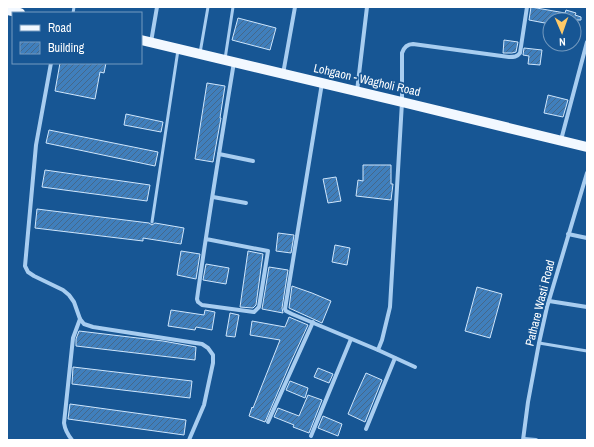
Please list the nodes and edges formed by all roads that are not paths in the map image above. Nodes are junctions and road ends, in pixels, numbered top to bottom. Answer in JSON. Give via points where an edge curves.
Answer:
{"nodes":[{"id":1,"x":158,"y":7,"type":"edge"},
{"id":2,"x":208,"y":7,"type":"edge"},
{"id":3,"x":233,"y":7,"type":"edge"},
{"id":4,"x":295,"y":7,"type":"edge"},
{"id":5,"x":367,"y":7,"type":"edge"},
{"id":6,"x":527,"y":7,"type":"edge"},
{"id":7,"x":146,"y":42,"type":"edge"},
{"id":8,"x":587,"y":42,"type":"edge"},
{"id":9,"x":178,"y":49,"type":"junction"},
{"id":10,"x":200,"y":54,"type":"junction"},
{"id":11,"x":229,"y":61,"type":"junction"},
{"id":12,"x":51,"y":64,"type":"edge"},
{"id":13,"x":283,"y":74,"type":"junction"},
{"id":14,"x":322,"y":83,"type":"junction"},
{"id":15,"x":356,"y":92,"type":"junction"},
{"id":16,"x":402,"y":102,"type":"junction"},
{"id":17,"x":561,"y":141,"type":"junction"},
{"id":18,"x":587,"y":147,"type":"edge"},
{"id":19,"x":219,"y":154,"type":"junction"},
{"id":20,"x":253,"y":161,"type":"dead end"},
{"id":21,"x":587,"y":173,"type":"edge"},
{"id":22,"x":213,"y":197,"type":"junction"},
{"id":23,"x":246,"y":203,"type":"dead end"},
{"id":24,"x":152,"y":222,"type":"dead end"},
{"id":25,"x":568,"y":234,"type":"junction"},
{"id":26,"x":587,"y":238,"type":"edge"},
{"id":27,"x":206,"y":239,"type":"junction"},
{"id":28,"x":549,"y":301,"type":"junction"},
{"id":29,"x":587,"y":307,"type":"edge"},
{"id":30,"x":80,"y":319,"type":"junction"},
{"id":31,"x":313,"y":322,"type":"junction"},
{"id":32,"x":351,"y":339,"type":"junction"},
{"id":33,"x":539,"y":343,"type":"junction"},
{"id":34,"x":378,"y":350,"type":"junction"},
{"id":35,"x":587,"y":351,"type":"edge"},
{"id":36,"x":396,"y":358,"type":"junction"},
{"id":37,"x":415,"y":367,"type":"dead end"},
{"id":38,"x":268,"y":422,"type":"dead end"},
{"id":39,"x":366,"y":429,"type":"dead end"},
{"id":40,"x":312,"y":436,"type":"dead end"},
{"id":41,"x":524,"y":439,"type":"edge"},
{"id":42,"x":72,"y":440,"type":"edge"},
{"id":43,"x":189,"y":440,"type":"edge"},
{"id":44,"x":536,"y":440,"type":"edge"}],
"edges":[{"from":1,"to":7,"type":"street"},
{"from":2,"to":10,"type":"lane"},
{"from":3,"to":11,"type":"lane"},
{"from":4,"to":13,"type":"street"},
{"from":5,"to":15,"type":"street"},
{"from":6,"to":16,"type":"street","via":[[520,53],[515,57],[413,44],[403,48]]},
{"from":7,"to":9,"type":"main road","name":"Lohgaon - Wagholi Road"},
{"from":8,"to":17,"type":"street"},
{"from":9,"to":10,"type":"main road","name":"Lohgaon - Wagholi Road"},
{"from":9,"to":24,"type":"lane"},
{"from":10,"to":11,"type":"main road","name":"Lohgaon - Wagholi Road"},
{"from":11,"to":13,"type":"main road","name":"Lohgaon - Wagholi Road"},
{"from":11,"to":19,"type":"street"},
{"from":12,"to":30,"type":"street","via":[[36,145],[25,266],[34,276],[69,295]]},
{"from":13,"to":14,"type":"main road","name":"Lohgaon - Wagholi Road"},
{"from":14,"to":15,"type":"main road","name":"Lohgaon - Wagholi Road"},
{"from":14,"to":31,"type":"street","via":[[285,309]]},
{"from":15,"to":16,"type":"main road","name":"Lohgaon - Wagholi Road"},
{"from":16,"to":17,"type":"main road","name":"Lohgaon - Wagholi Road"},
{"from":16,"to":34,"type":"street","via":[[390,307]]},
{"from":17,"to":18,"type":"main road","name":"Lohgaon - Wagholi Road"},
{"from":19,"to":20,"type":"street"},
{"from":19,"to":22,"type":"street"},
{"from":21,"to":25,"type":"street","name":"Pathare Wasti Road"},
{"from":22,"to":23,"type":"street"},
{"from":22,"to":27,"type":"street"},
{"from":25,"to":26,"type":"street"},
{"from":25,"to":28,"type":"street","name":"Pathare Wasti Road"},
{"from":27,"to":27,"type":"street","via":[[268,251],[259,307],[254,312],[198,302]]},
{"from":28,"to":29,"type":"street"},
{"from":28,"to":33,"type":"street","name":"Pathare Wasti Road"},
{"from":30,"to":42,"type":"street","via":[[73,338],[64,423]]},
{"from":30,"to":43,"type":"street","via":[[84,324],[93,327],[202,344],[208,348],[212,355],[212,370],[204,404]]},
{"from":31,"to":32,"type":"street"},
{"from":31,"to":38,"type":"street"},
{"from":32,"to":34,"type":"street"},
{"from":32,"to":40,"type":"street"},
{"from":33,"to":35,"type":"lane"},
{"from":33,"to":41,"type":"street","name":"Pathare Wasti Road"},
{"from":34,"to":36,"type":"street"},
{"from":36,"to":37,"type":"street"},
{"from":36,"to":39,"type":"street"},
{"from":41,"to":44,"type":"street"}]}
